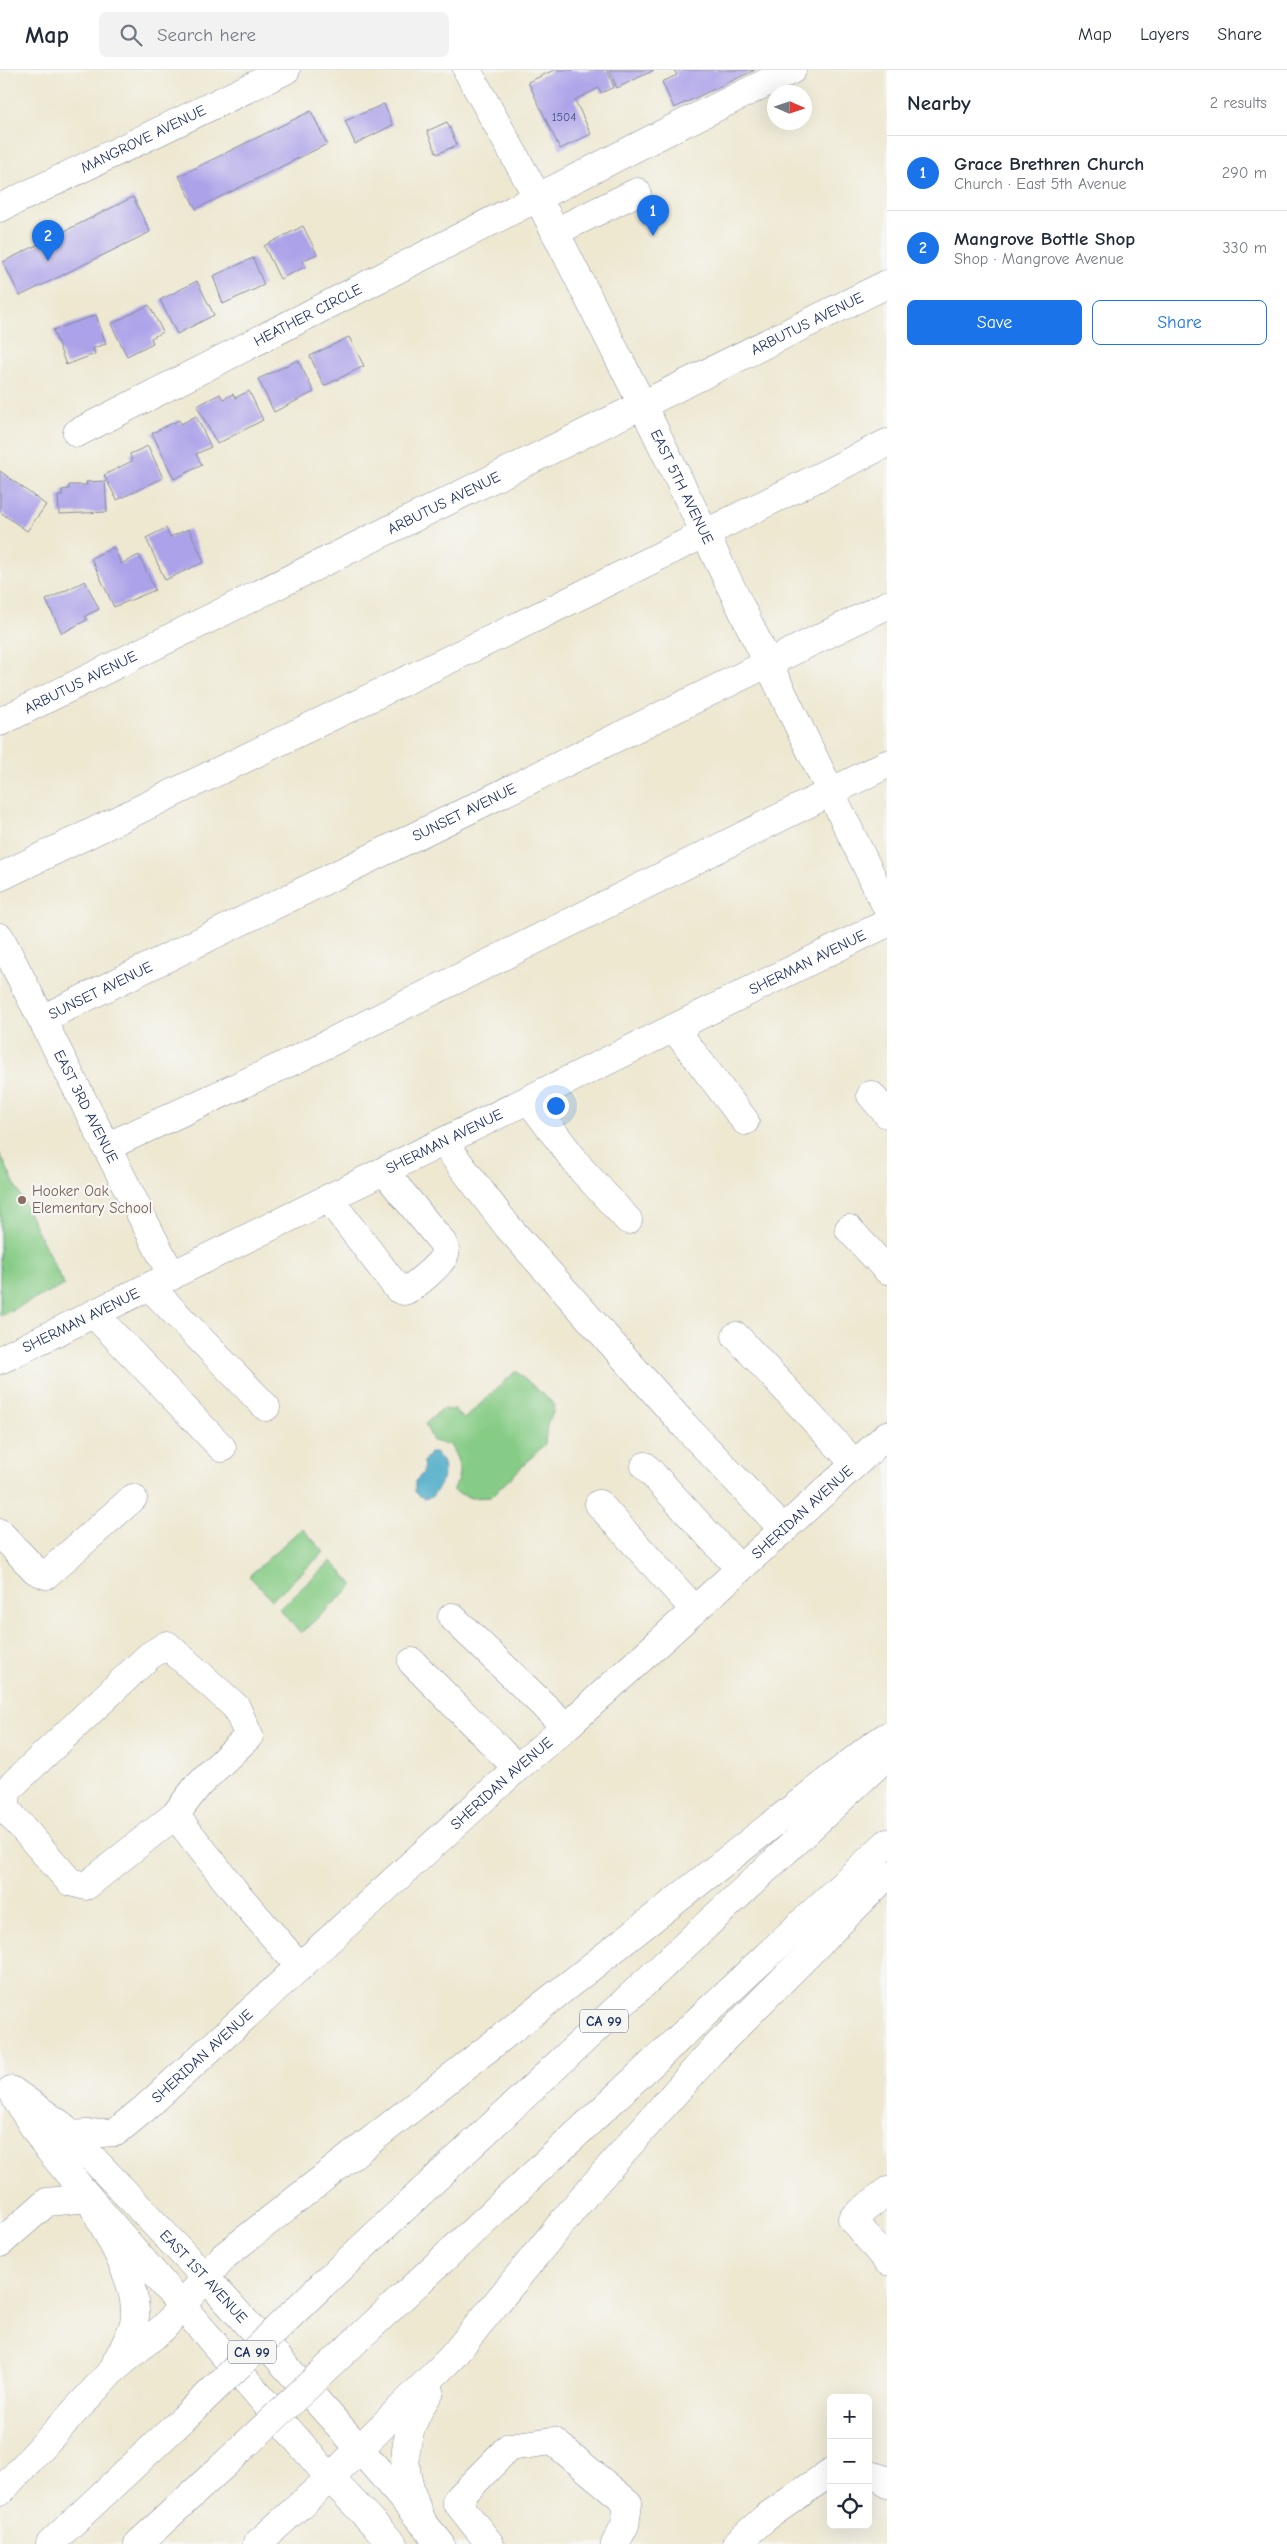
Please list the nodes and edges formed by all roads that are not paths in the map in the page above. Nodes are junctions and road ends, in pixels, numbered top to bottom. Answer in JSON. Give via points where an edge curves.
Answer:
{"nodes":[{"id":1,"x":286,"y":70,"type":"edge"},
{"id":2,"x":792,"y":70,"type":"edge"},
{"id":3,"x":477,"y":73,"type":"edge"},
{"id":4,"x":637,"y":192,"type":"dead end"},
{"id":5,"x":538,"y":198,"type":"junction"},
{"id":6,"x":0,"y":208,"type":"edge"},
{"id":7,"x":556,"y":232,"type":"junction"},
{"id":8,"x":887,"y":284,"type":"edge"},
{"id":9,"x":642,"y":404,"type":"junction"},
{"id":10,"x":77,"y":433,"type":"dead end"},
{"id":11,"x":887,"y":443,"type":"edge"},
{"id":12,"x":704,"y":533,"type":"junction"},
{"id":13,"x":887,"y":605,"type":"edge"},
{"id":14,"x":768,"y":664,"type":"junction"},
{"id":15,"x":0,"y":722,"type":"edge"},
{"id":16,"x":887,"y":764,"type":"edge"},
{"id":17,"x":831,"y":791,"type":"junction"},
{"id":18,"x":0,"y":877,"type":"edge"},
{"id":19,"x":887,"y":908,"type":"edge"},
{"id":20,"x":887,"y":923,"type":"edge"},
{"id":21,"x":0,"y":937,"type":"edge"},
{"id":22,"x":42,"y":1019,"type":"junction"},
{"id":23,"x":674,"y":1028,"type":"junction"},
{"id":24,"x":529,"y":1100,"type":"junction"},
{"id":25,"x":745,"y":1121,"type":"dead end"},
{"id":26,"x":444,"y":1142,"type":"junction"},
{"id":27,"x":106,"y":1147,"type":"junction"},
{"id":28,"x":384,"y":1171,"type":"junction"},
{"id":29,"x":329,"y":1199,"type":"junction"},
{"id":30,"x":628,"y":1220,"type":"dead end"},
{"id":31,"x":850,"y":1229,"type":"dead end"},
{"id":32,"x":887,"y":1270,"type":"edge"},
{"id":33,"x":161,"y":1282,"type":"junction"},
{"id":34,"x":94,"y":1314,"type":"junction"},
{"id":35,"x":736,"y":1336,"type":"dead end"},
{"id":36,"x":0,"y":1360,"type":"edge"},
{"id":37,"x":266,"y":1407,"type":"dead end"},
{"id":38,"x":887,"y":1434,"type":"edge"},
{"id":39,"x":222,"y":1448,"type":"dead end"},
{"id":40,"x":854,"y":1464,"type":"junction"},
{"id":41,"x":645,"y":1466,"type":"dead end"},
{"id":42,"x":133,"y":1498,"type":"dead end"},
{"id":43,"x":599,"y":1504,"type":"dead end"},
{"id":44,"x":784,"y":1530,"type":"junction"},
{"id":45,"x":0,"y":1533,"type":"edge"},
{"id":46,"x":740,"y":1569,"type":"junction"},
{"id":47,"x":695,"y":1610,"type":"junction"},
{"id":48,"x":452,"y":1617,"type":"dead end"},
{"id":49,"x":412,"y":1662,"type":"dead end"},
{"id":50,"x":566,"y":1727,"type":"junction"},
{"id":51,"x":887,"y":1736,"type":"edge"},
{"id":52,"x":887,"y":1756,"type":"edge"},
{"id":53,"x":517,"y":1768,"type":"junction"},
{"id":54,"x":175,"y":1814,"type":"junction"},
{"id":55,"x":887,"y":1843,"type":"edge"},
{"id":56,"x":887,"y":1876,"type":"edge"},
{"id":57,"x":300,"y":1966,"type":"junction"},
{"id":58,"x":5,"y":2084,"type":"edge"},
{"id":59,"x":116,"y":2132,"type":"junction"},
{"id":60,"x":70,"y":2135,"type":"junction"},
{"id":61,"x":56,"y":2158,"type":"junction"},
{"id":62,"x":118,"y":2185,"type":"junction"},
{"id":63,"x":887,"y":2191,"type":"edge"},
{"id":64,"x":88,"y":2198,"type":"junction"},
{"id":65,"x":47,"y":2202,"type":"junction"},
{"id":66,"x":0,"y":2243,"type":"edge"},
{"id":67,"x":887,"y":2261,"type":"edge"},
{"id":68,"x":206,"y":2278,"type":"junction"},
{"id":69,"x":180,"y":2306,"type":"junction"},
{"id":70,"x":452,"y":2357,"type":"junction"},
{"id":71,"x":111,"y":2372,"type":"junction"},
{"id":72,"x":359,"y":2448,"type":"junction"},
{"id":73,"x":827,"y":2475,"type":"edge"},
{"id":74,"x":872,"y":2475,"type":"edge"},
{"id":75,"x":330,"y":2478,"type":"junction"},
{"id":76,"x":887,"y":2484,"type":"edge"},
{"id":77,"x":0,"y":2492,"type":"edge"},
{"id":78,"x":423,"y":2523,"type":"junction"},
{"id":79,"x":50,"y":2544,"type":"edge"},
{"id":80,"x":138,"y":2544,"type":"edge"},
{"id":81,"x":257,"y":2544,"type":"edge"},
{"id":82,"x":393,"y":2544,"type":"edge"},
{"id":83,"x":441,"y":2544,"type":"edge"},
{"id":84,"x":490,"y":2544,"type":"edge"},
{"id":85,"x":615,"y":2544,"type":"edge"},
{"id":86,"x":736,"y":2544,"type":"edge"}],
"edges":[{"from":1,"to":6,"type":"main road","name":"MANGROVE AVENUE"},
{"from":2,"to":5,"type":"main road","name":"HEATHER CIRCLE"},
{"from":3,"to":5,"type":"main road","name":"EAST 5TH AVENUE"},
{"from":4,"to":7,"type":"main road"},
{"from":5,"to":7,"type":"main road","name":"EAST 5TH AVENUE"},
{"from":5,"to":10,"type":"main road","name":"HEATHER CIRCLE"},
{"from":7,"to":9,"type":"main road","name":"EAST 5TH AVENUE"},
{"from":8,"to":9,"type":"main road","name":"ARBUTUS AVENUE"},
{"from":9,"to":12,"type":"main road","name":"EAST 5TH AVENUE"},
{"from":9,"to":15,"type":"main road","name":"ARBUTUS AVENUE"},
{"from":11,"to":12,"type":"main road"},
{"from":12,"to":14,"type":"main road","name":"EAST 5TH AVENUE"},
{"from":12,"to":18,"type":"main road"},
{"from":13,"to":14,"type":"main road","name":"SUNSET AVENUE"},
{"from":14,"to":17,"type":"main road","name":"EAST 5TH AVENUE"},
{"from":14,"to":22,"type":"main road","name":"SUNSET AVENUE"},
{"from":16,"to":17,"type":"main road"},
{"from":17,"to":19,"type":"main road","name":"EAST 5TH AVENUE"},
{"from":17,"to":27,"type":"main road","via":[[296,1060]]},
{"from":20,"to":23,"type":"main road","name":"SHERMAN AVENUE"},
{"from":21,"to":22,"type":"main road","name":"EAST 3RD AVENUE"},
{"from":22,"to":27,"type":"main road","name":"EAST 3RD AVENUE"},
{"from":23,"to":24,"type":"main road","name":"SHERMAN AVENUE"},
{"from":23,"to":25,"type":"main road"},
{"from":24,"to":26,"type":"main road","name":"SHERMAN AVENUE"},
{"from":24,"to":30,"type":"main road","via":[[581,1169]]},
{"from":26,"to":28,"type":"main road","name":"SHERMAN AVENUE"},
{"from":26,"to":44,"type":"main road","via":[[508,1228],[685,1426]]},
{"from":27,"to":33,"type":"main road","name":"EAST 3RD AVENUE"},
{"from":28,"to":29,"type":"main road","name":"SHERMAN AVENUE"},
{"from":28,"to":29,"type":"main road","via":[[446,1250],[443,1260],[411,1289],[404,1292],[398,1288]]},
{"from":29,"to":33,"type":"main road","name":"SHERMAN AVENUE"},
{"from":31,"to":32,"type":"main road"},
{"from":33,"to":34,"type":"main road","name":"SHERMAN AVENUE"},
{"from":33,"to":37,"type":"main road","name":"EAST 3RD AVENUE"},
{"from":34,"to":36,"type":"main road","name":"SHERMAN AVENUE"},
{"from":34,"to":39,"type":"main road"},
{"from":35,"to":40,"type":"main road"},
{"from":38,"to":40,"type":"main road","name":"SHERIDAN AVENUE"},
{"from":40,"to":44,"type":"main road","name":"SHERIDAN AVENUE"},
{"from":41,"to":46,"type":"main road"},
{"from":42,"to":45,"type":"main road","via":[[46,1575],[35,1570]]},
{"from":43,"to":47,"type":"main road"},
{"from":44,"to":46,"type":"main road","name":"SHERIDAN AVENUE"},
{"from":46,"to":47,"type":"main road","name":"SHERIDAN AVENUE"},
{"from":47,"to":50,"type":"main road","name":"SHERIDAN AVENUE"},
{"from":48,"to":50,"type":"main road"},
{"from":49,"to":53,"type":"main road"},
{"from":50,"to":53,"type":"main road","name":"SHERIDAN AVENUE"},
{"from":51,"to":68,"type":"main road","via":[[223,2256]]},
{"from":52,"to":79,"type":"main road","number":"CA 99","bridge":true},
{"from":53,"to":57,"type":"main road","name":"SHERIDAN AVENUE"},
{"from":54,"to":54,"type":"main road","via":[[199,1784],[249,1736],[236,1707],[167,1645],[148,1656],[7,1790],[6,1808],[70,1882],[86,1886]]},
{"from":54,"to":57,"type":"main road","via":[[233,1889]]},
{"from":55,"to":80,"type":"main road","bridge":true},
{"from":56,"to":70,"type":"main road","via":[[711,2052],[584,2196]]},
{"from":57,"to":59,"type":"main road","name":"SHERIDAN AVENUE","via":[[194,2065]]},
{"from":58,"to":60,"type":"main road","name":"EAST 1ST AVENUE"},
{"from":58,"to":61,"type":"main road","name":"EAST 1ST AVENUE"},
{"from":59,"to":60,"type":"main road"},
{"from":59,"to":62,"type":"main road"},
{"from":60,"to":62,"type":"main road","name":"EAST 1ST AVENUE"},
{"from":61,"to":64,"type":"main road","name":"EAST 1ST AVENUE"},
{"from":61,"to":65,"type":"main road"},
{"from":62,"to":68,"type":"main road","name":"EAST 1ST AVENUE"},
{"from":63,"to":67,"type":"main road","via":[[852,2219]]},
{"from":64,"to":65,"type":"main road"},
{"from":64,"to":69,"type":"main road","name":"EAST 1ST AVENUE"},
{"from":64,"to":71,"type":"main road","via":[[129,2282],[134,2303],[132,2330]]},
{"from":65,"to":66,"type":"main road"},
{"from":68,"to":69,"type":"main road"},
{"from":68,"to":72,"type":"main road","name":"EAST 1ST AVENUE"},
{"from":69,"to":71,"type":"main road","via":[[164,2327]]},
{"from":69,"to":75,"type":"main road","name":"EAST 1ST AVENUE"},
{"from":70,"to":72,"type":"main road"},
{"from":70,"to":78,"type":"main road","via":[[415,2414],[408,2434],[406,2476]]},
{"from":71,"to":77,"type":"main road"},
{"from":72,"to":75,"type":"main road"},
{"from":72,"to":78,"type":"main road","name":"EAST 1ST AVENUE"},
{"from":73,"to":86,"type":"main road","via":[[765,2518]]},
{"from":74,"to":76,"type":"main road"},
{"from":75,"to":81,"type":"main road"},
{"from":75,"to":82,"type":"main road","name":"EAST 1ST AVENUE"},
{"from":78,"to":83,"type":"main road","name":"EAST 1ST AVENUE"},
{"from":84,"to":85,"type":"main road","via":[[456,2501],[509,2448],[553,2441],[628,2503],[625,2525]]}]}
